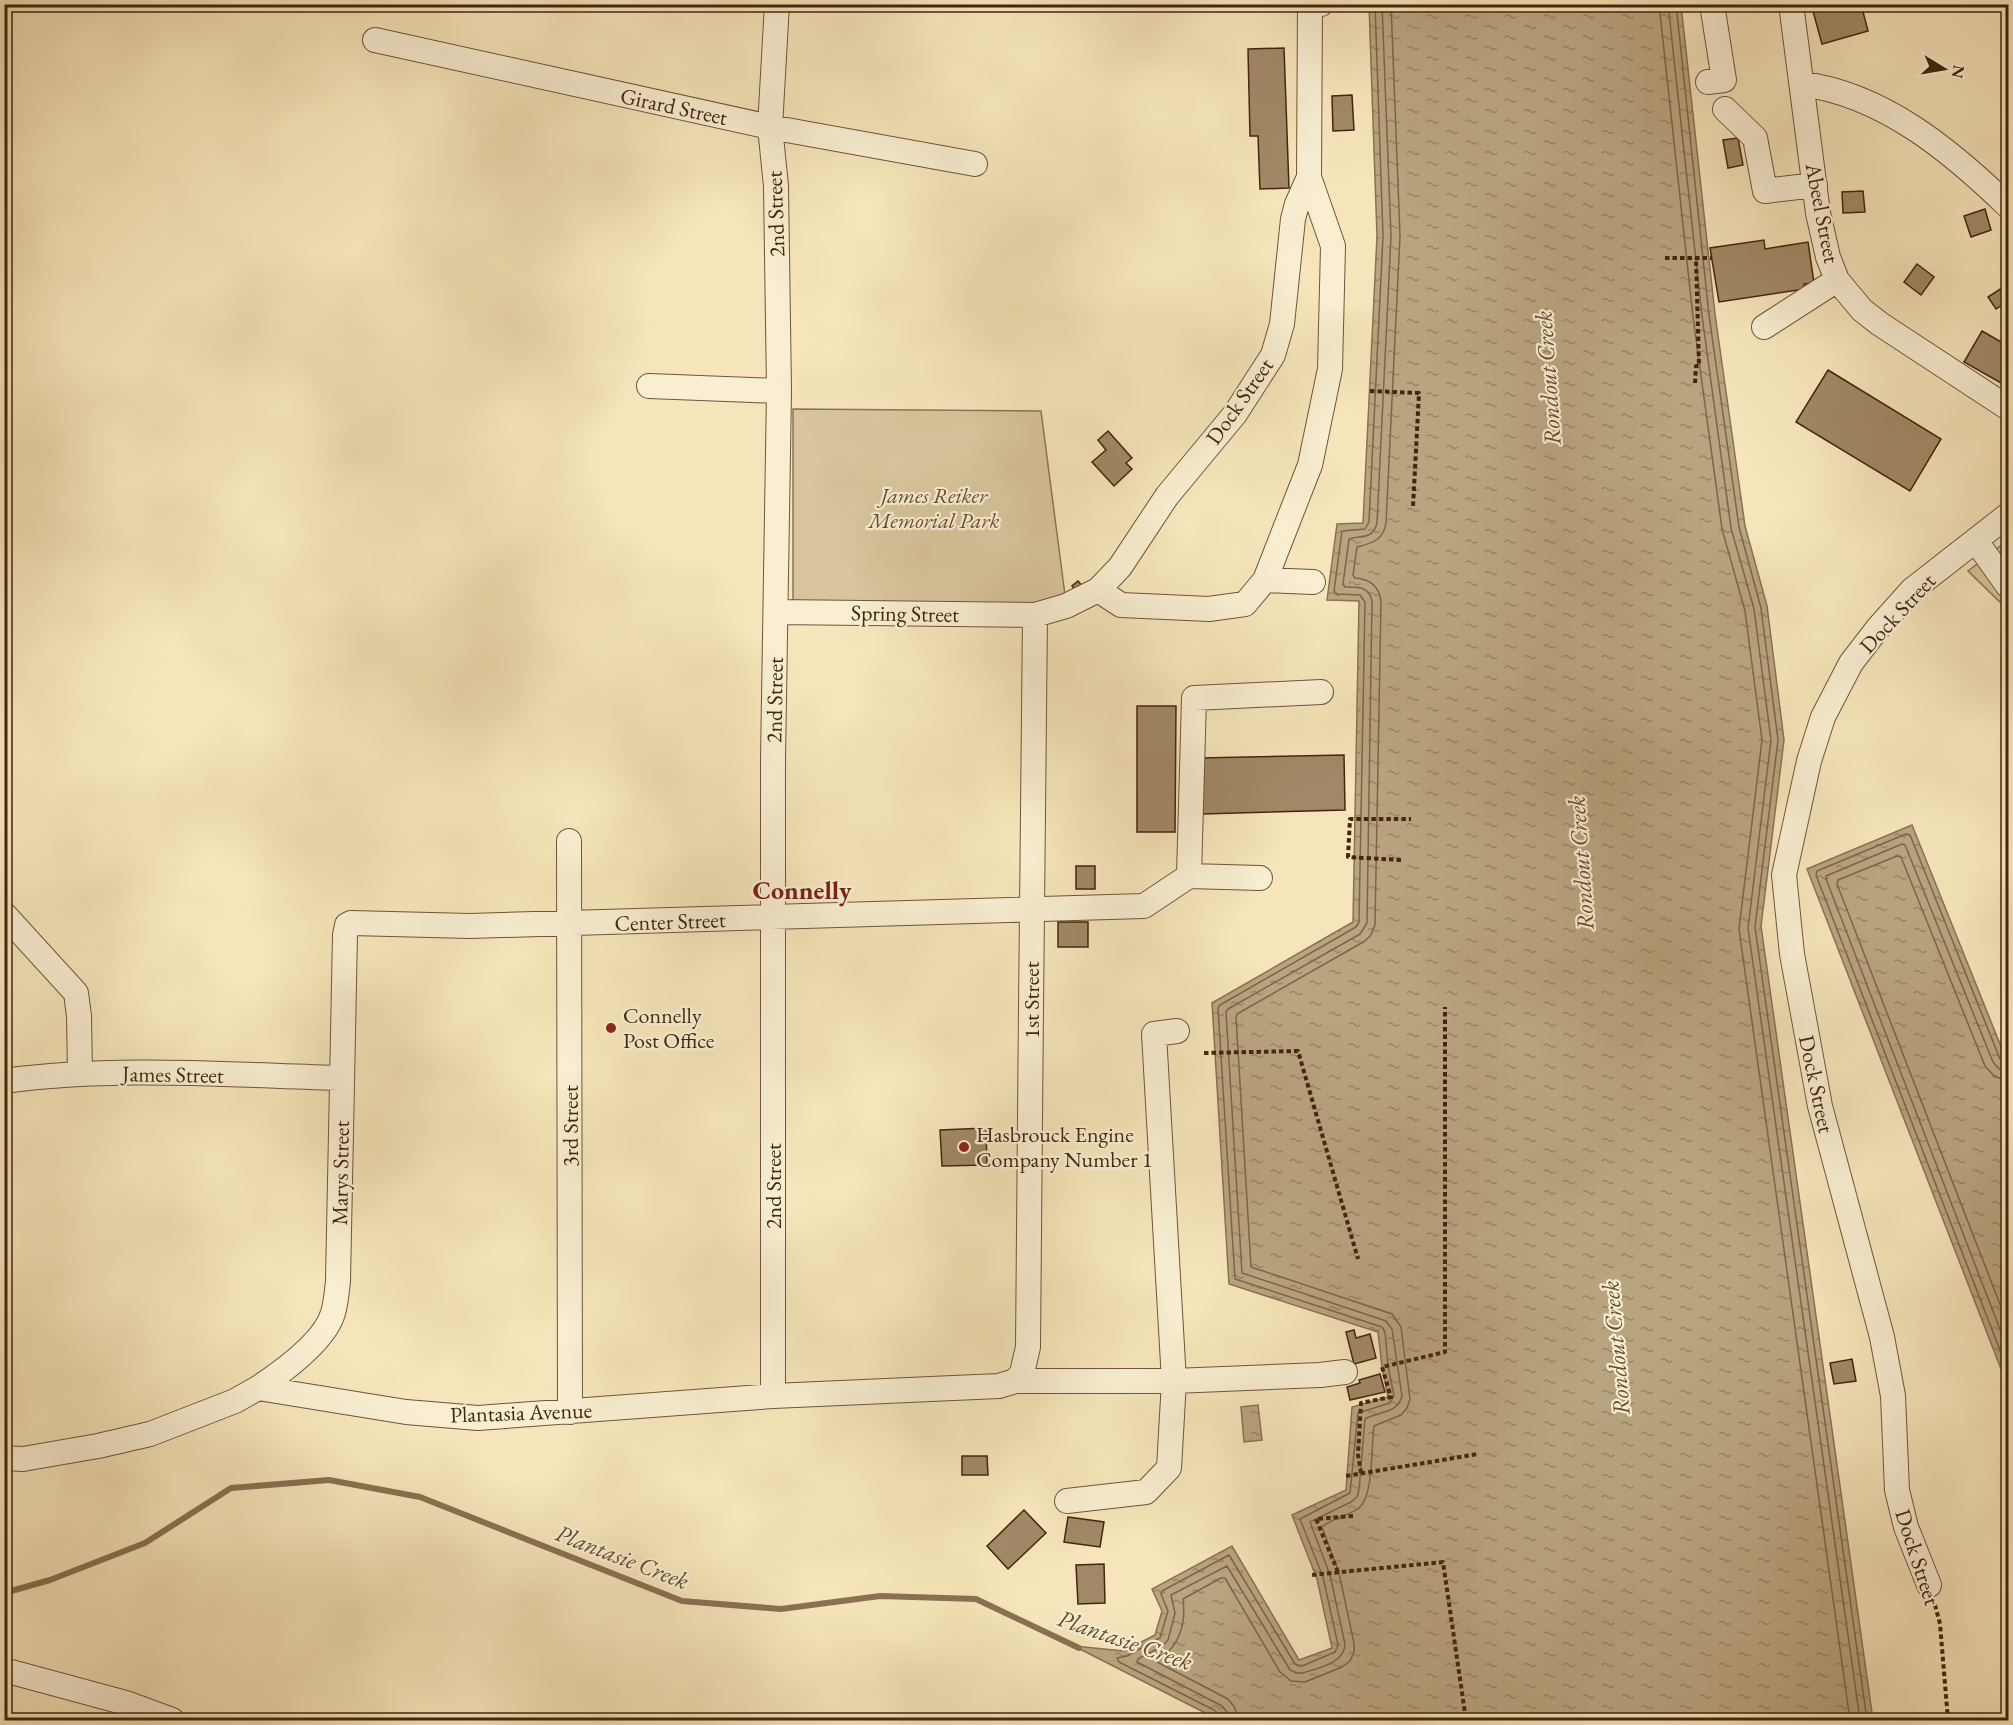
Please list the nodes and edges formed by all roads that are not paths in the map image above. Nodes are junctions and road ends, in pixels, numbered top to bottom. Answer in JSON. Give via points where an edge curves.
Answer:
{"nodes":[{"id":1,"x":777,"y":4,"type":"edge"},
{"id":2,"x":1310,"y":4,"type":"edge"},
{"id":3,"x":1321,"y":4,"type":"edge"},
{"id":4,"x":1712,"y":4,"type":"edge"},
{"id":5,"x":1785,"y":6,"type":"edge"},
{"id":6,"x":375,"y":40,"type":"dead end"},
{"id":7,"x":1708,"y":82,"type":"dead end"},
{"id":8,"x":1803,"y":84,"type":"junction"},
{"id":9,"x":1725,"y":109,"type":"dead end"},
{"id":10,"x":770,"y":128,"type":"junction"},
{"id":11,"x":975,"y":164,"type":"dead end"},
{"id":12,"x":1309,"y":177,"type":"junction"},
{"id":13,"x":1815,"y":185,"type":"junction"},
{"id":14,"x":2008,"y":206,"type":"edge"},
{"id":15,"x":1837,"y":280,"type":"junction"},
{"id":16,"x":1764,"y":327,"type":"dead end"},
{"id":17,"x":649,"y":386,"type":"dead end"},
{"id":18,"x":779,"y":391,"type":"junction"},
{"id":19,"x":2008,"y":408,"type":"edge"},
{"id":20,"x":2008,"y":515,"type":"edge"},
{"id":21,"x":1976,"y":541,"type":"junction"},
{"id":22,"x":1265,"y":580,"type":"junction"},
{"id":23,"x":1313,"y":582,"type":"dead end"},
{"id":24,"x":2008,"y":586,"type":"edge"},
{"id":25,"x":1098,"y":590,"type":"junction"},
{"id":26,"x":776,"y":612,"type":"junction"},
{"id":27,"x":1035,"y":615,"type":"junction"},
{"id":28,"x":1321,"y":692,"type":"dead end"},
{"id":29,"x":569,"y":841,"type":"dead end"},
{"id":30,"x":1189,"y":876,"type":"junction"},
{"id":31,"x":1260,"y":878,"type":"dead end"},
{"id":32,"x":1030,"y":910,"type":"junction"},
{"id":33,"x":4,"y":914,"type":"edge"},
{"id":34,"x":774,"y":918,"type":"junction"},
{"id":35,"x":570,"y":924,"type":"junction"},
{"id":36,"x":347,"y":925,"type":"joint"},
{"id":37,"x":1177,"y":1031,"type":"dead end"},
{"id":38,"x":80,"y":1074,"type":"junction"},
{"id":39,"x":342,"y":1078,"type":"junction"},
{"id":40,"x":4,"y":1081,"type":"edge"},
{"id":41,"x":1345,"y":1372,"type":"dead end"},
{"id":42,"x":1015,"y":1381,"type":"junction"},
{"id":43,"x":1174,"y":1381,"type":"junction"},
{"id":44,"x":258,"y":1388,"type":"junction"},
{"id":45,"x":773,"y":1396,"type":"junction"},
{"id":46,"x":570,"y":1412,"type":"junction"},
{"id":47,"x":4,"y":1458,"type":"edge"},
{"id":48,"x":1067,"y":1501,"type":"dead end"},
{"id":49,"x":1929,"y":1585,"type":"road end"},
{"id":50,"x":4,"y":1670,"type":"edge"},
{"id":51,"x":172,"y":1720,"type":"edge"}],
"edges":[{"from":1,"to":10,"type":"street","name":"2nd Street"},
{"from":2,"to":3,"type":"street"},
{"from":2,"to":12,"type":"street","name":"Dock Street"},
{"from":4,"to":7,"type":"street","via":[[1724,80]]},
{"from":5,"to":8,"type":"street","name":"Abeel Street"},
{"from":6,"to":10,"type":"street","name":"Girard Street"},
{"from":8,"to":13,"type":"street","name":"Abeel Street"},
{"from":8,"to":14,"type":"street","via":[[1827,87],[1898,118],[1939,145]]},
{"from":9,"to":13,"type":"street","via":[[1755,138],[1765,191]]},
{"from":10,"to":11,"type":"street","name":"Girard Street"},
{"from":10,"to":18,"type":"street","name":"2nd Street","via":[[776,186]]},
{"from":12,"to":22,"type":"street","via":[[1333,246],[1330,369],[1310,465]]},
{"from":12,"to":25,"type":"street","name":"Dock Street","via":[[1293,219],[1282,324],[1273,355],[1235,414],[1167,496],[1119,567]]},
{"from":13,"to":15,"type":"street","name":"Abeel Street","via":[[1828,257]]},
{"from":15,"to":16,"type":"street"},
{"from":15,"to":19,"type":"street","name":"Abeel Street","via":[[1862,310],[1880,324]]},
{"from":17,"to":18,"type":"street"},
{"from":18,"to":26,"type":"street","name":"2nd Street"},
{"from":20,"to":21,"type":"street","name":"Dock Street"},
{"from":21,"to":24,"type":"street"},
{"from":21,"to":49,"type":"street","name":"Dock Street","via":[[1912,590],[1851,663],[1823,717],[1809,761],[1784,875],[1792,954],[1820,1106],[1882,1337],[1893,1396],[1897,1490],[1906,1527]]},
{"from":22,"to":23,"type":"street"},
{"from":22,"to":25,"type":"street","via":[[1245,604],[1209,609],[1121,605]]},
{"from":25,"to":27,"type":"street","name":"Dock Street","via":[[1066,606]]},
{"from":26,"to":27,"type":"street","name":"Spring Street"},
{"from":26,"to":34,"type":"street","name":"2nd Street"},
{"from":27,"to":32,"type":"street","name":"1st Street"},
{"from":28,"to":30,"type":"street","via":[[1194,698]]},
{"from":29,"to":35,"type":"street","name":"3rd Street"},
{"from":30,"to":31,"type":"street"},
{"from":30,"to":32,"type":"street","name":"Center Street","via":[[1144,906]]},
{"from":32,"to":34,"type":"street","name":"Center Street"},
{"from":32,"to":42,"type":"street","name":"1st Street","via":[[1028,1347],[1022,1373]]},
{"from":33,"to":38,"type":"street","via":[[76,993]]},
{"from":34,"to":35,"type":"street","name":"Center Street"},
{"from":34,"to":45,"type":"street","name":"2nd Street"},
{"from":35,"to":36,"type":"street","name":"Center Street"},
{"from":35,"to":46,"type":"street","name":"3rd Street"},
{"from":36,"to":39,"type":"street","name":"Marys Street"},
{"from":37,"to":43,"type":"street","via":[[1155,1034]]},
{"from":38,"to":39,"type":"street","name":"James Street"},
{"from":38,"to":40,"type":"street","name":"James Street"},
{"from":39,"to":44,"type":"street","name":"Marys Street","via":[[338,1281],[333,1314],[324,1332],[289,1367]]},
{"from":41,"to":43,"type":"street","name":"Plantasia Avenue"},
{"from":42,"to":43,"type":"street","name":"Plantasia Avenue"},
{"from":42,"to":45,"type":"street","name":"Plantasia Avenue","via":[[999,1386]]},
{"from":43,"to":48,"type":"street","via":[[1168,1468],[1146,1492]]},
{"from":44,"to":46,"type":"street","name":"Plantasia Avenue","via":[[406,1412],[466,1417]]},
{"from":44,"to":47,"type":"street","via":[[150,1434],[98,1446]]},
{"from":45,"to":46,"type":"street","name":"Plantasia Avenue"},
{"from":50,"to":51,"type":"street","via":[[126,1703]]}]}
